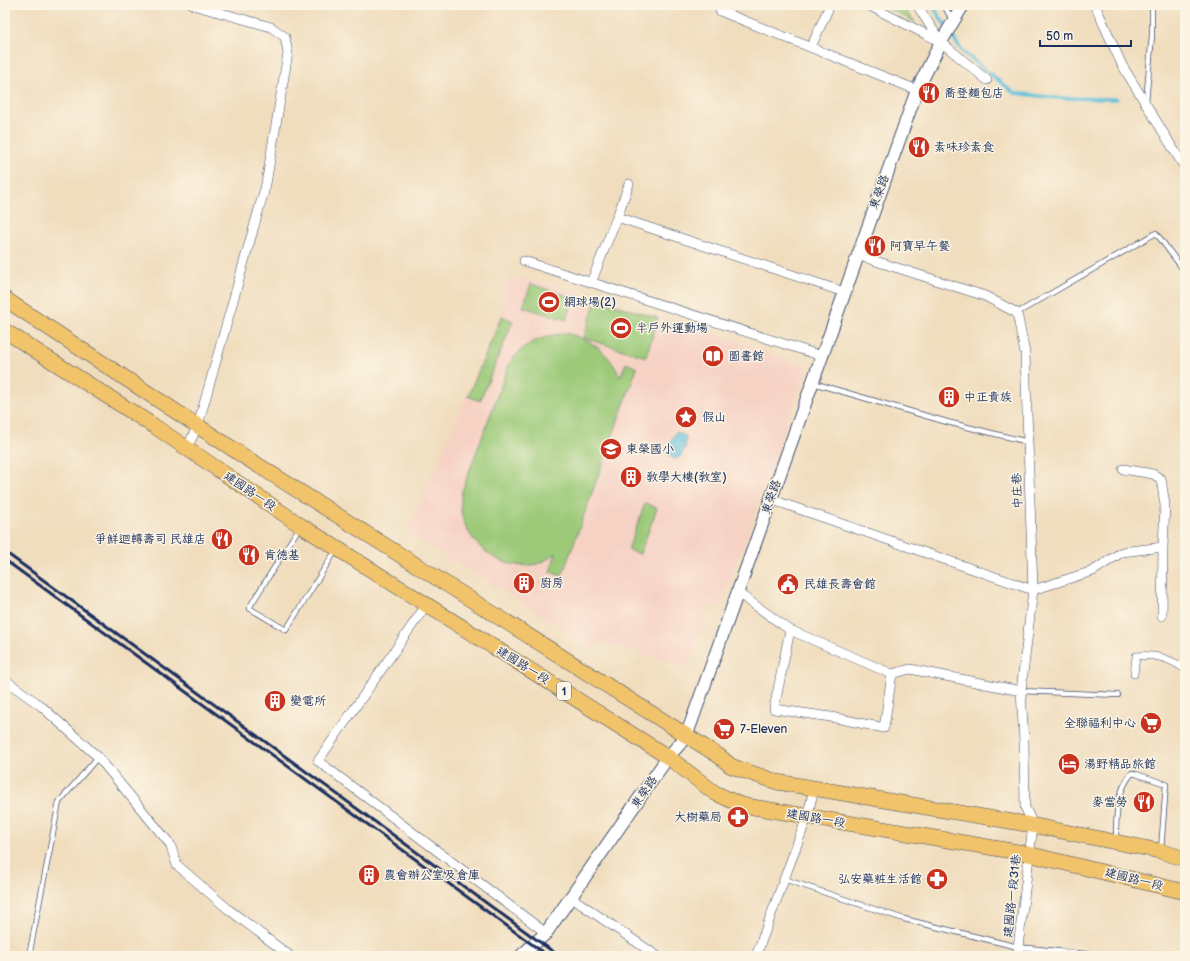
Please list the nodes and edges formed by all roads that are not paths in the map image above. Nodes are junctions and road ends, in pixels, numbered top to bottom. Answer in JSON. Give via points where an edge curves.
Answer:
{"nodes":[{"id":1,"x":193,"y":5,"type":"edge"},
{"id":2,"x":830,"y":5,"type":"edge"},
{"id":3,"x":868,"y":5,"type":"edge"},
{"id":4,"x":918,"y":5,"type":"edge"},
{"id":5,"x":944,"y":5,"type":"edge"},
{"id":6,"x":963,"y":5,"type":"edge"},
{"id":7,"x":1095,"y":5,"type":"edge"},
{"id":8,"x":1152,"y":5,"type":"edge"},
{"id":9,"x":720,"y":11,"type":"dead end"},
{"id":10,"x":953,"y":22,"type":"junction"},
{"id":11,"x":942,"y":40,"type":"junction"},
{"id":12,"x":810,"y":47,"type":"junction"},
{"id":13,"x":987,"y":80,"type":"dead end"},
{"id":14,"x":917,"y":90,"type":"junction"},
{"id":15,"x":1146,"y":106,"type":"junction"},
{"id":16,"x":1185,"y":168,"type":"edge"},
{"id":17,"x":629,"y":184,"type":"dead end"},
{"id":18,"x":618,"y":217,"type":"junction"},
{"id":19,"x":856,"y":255,"type":"junction"},
{"id":20,"x":524,"y":261,"type":"dead end"},
{"id":21,"x":1185,"y":272,"type":"edge"},
{"id":22,"x":591,"y":283,"type":"junction"},
{"id":23,"x":844,"y":292,"type":"junction"},
{"id":24,"x":5,"y":299,"type":"edge"},
{"id":25,"x":1017,"y":313,"type":"junction"},
{"id":26,"x":5,"y":331,"type":"edge"},
{"id":27,"x":822,"y":356,"type":"junction"},
{"id":28,"x":812,"y":383,"type":"junction"},
{"id":29,"x":198,"y":425,"type":"junction"},
{"id":30,"x":1028,"y":442,"type":"junction"},
{"id":31,"x":187,"y":448,"type":"junction"},
{"id":32,"x":1123,"y":469,"type":"dead end"},
{"id":33,"x":770,"y":499,"type":"junction"},
{"id":34,"x":300,"y":525,"type":"junction"},
{"id":35,"x":1163,"y":547,"type":"junction"},
{"id":36,"x":337,"y":548,"type":"junction"},
{"id":37,"x":1032,"y":590,"type":"junction"},
{"id":38,"x":738,"y":593,"type":"junction"},
{"id":39,"x":427,"y":604,"type":"junction"},
{"id":40,"x":1162,"y":616,"type":"dead end"},
{"id":41,"x":790,"y":630,"type":"junction"},
{"id":42,"x":1185,"y":669,"type":"edge"},
{"id":43,"x":892,"y":674,"type":"junction"},
{"id":44,"x":1134,"y":674,"type":"dead end"},
{"id":45,"x":5,"y":680,"type":"edge"},
{"id":46,"x":1021,"y":691,"type":"junction"},
{"id":47,"x":1118,"y":695,"type":"dead end"},
{"id":48,"x":686,"y":737,"type":"junction"},
{"id":49,"x":98,"y":757,"type":"junction"},
{"id":50,"x":668,"y":757,"type":"junction"},
{"id":51,"x":814,"y":789,"type":"junction"},
{"id":52,"x":807,"y":817,"type":"junction"},
{"id":53,"x":1032,"y":832,"type":"junction"},
{"id":54,"x":1116,"y":842,"type":"junction"},
{"id":55,"x":1160,"y":851,"type":"junction"},
{"id":56,"x":1029,"y":854,"type":"junction"},
{"id":57,"x":1185,"y":859,"type":"edge"},
{"id":58,"x":784,"y":879,"type":"junction"},
{"id":59,"x":1185,"y":892,"type":"edge"},
{"id":60,"x":572,"y":898,"type":"junction"},
{"id":61,"x":546,"y":934,"type":"junction"},
{"id":62,"x":1019,"y":952,"type":"edge"},
{"id":63,"x":28,"y":956,"type":"edge"},
{"id":64,"x":290,"y":956,"type":"edge"},
{"id":65,"x":521,"y":956,"type":"edge"},
{"id":66,"x":657,"y":956,"type":"edge"},
{"id":67,"x":756,"y":956,"type":"edge"},
{"id":68,"x":1105,"y":956,"type":"edge"}],
"edges":[{"from":1,"to":29,"type":"street","via":[[271,27],[285,37],[288,53],[266,184]]},
{"from":2,"to":12,"type":"street"},
{"from":3,"to":11,"type":"street"},
{"from":4,"to":11,"type":"street"},
{"from":5,"to":10,"type":"lane"},
{"from":6,"to":10,"type":"street","name":"東榮路"},
{"from":7,"to":15,"type":"street","via":[[1122,65]]},
{"from":8,"to":15,"type":"lane"},
{"from":9,"to":12,"type":"street"},
{"from":10,"to":11,"type":"street","name":"東榮路"},
{"from":11,"to":13,"type":"street"},
{"from":11,"to":14,"type":"street","name":"東榮路"},
{"from":12,"to":14,"type":"street"},
{"from":14,"to":19,"type":"street","name":"東榮路"},
{"from":15,"to":16,"type":"street"},
{"from":17,"to":18,"type":"street"},
{"from":18,"to":22,"type":"street"},
{"from":18,"to":23,"type":"street"},
{"from":19,"to":23,"type":"street","name":"東榮路"},
{"from":19,"to":25,"type":"street","via":[[985,296]]},
{"from":20,"to":22,"type":"street"},
{"from":21,"to":25,"type":"lane","via":[[1156,233]]},
{"from":22,"to":27,"type":"street"},
{"from":23,"to":27,"type":"street","name":"東榮路"},
{"from":24,"to":29,"type":"main road","number":"1"},
{"from":25,"to":30,"type":"street","name":"中庄巷","via":[[1025,353]]},
{"from":26,"to":31,"type":"main road","name":"建國路一段","number":"1"},
{"from":27,"to":28,"type":"street","name":"東榮路"},
{"from":28,"to":30,"type":"lane"},
{"from":28,"to":33,"type":"street","name":"東榮路"},
{"from":29,"to":31,"type":"street"},
{"from":29,"to":48,"type":"main road","number":"1"},
{"from":30,"to":37,"type":"street","name":"中庄巷"},
{"from":31,"to":34,"type":"main road","name":"建國路一段","number":"1"},
{"from":32,"to":35,"type":"street","via":[[1153,474],[1161,479],[1165,505]]},
{"from":33,"to":37,"type":"street"},
{"from":33,"to":38,"type":"street","name":"東榮路"},
{"from":34,"to":36,"type":"main road","name":"建國路一段","number":"1"},
{"from":34,"to":36,"type":"lane","via":[[248,608],[286,630]]},
{"from":35,"to":37,"type":"street","via":[[1122,552],[1093,571]]},
{"from":35,"to":40,"type":"street"},
{"from":36,"to":39,"type":"main road","name":"建國路一段","number":"1"},
{"from":37,"to":46,"type":"street","name":"中庄巷"},
{"from":38,"to":41,"type":"street"},
{"from":38,"to":48,"type":"street","name":"東榮路"},
{"from":39,"to":50,"type":"main road","name":"建國路一段","number":"1"},
{"from":39,"to":61,"type":"street","via":[[318,761]]},
{"from":41,"to":43,"type":"street"},
{"from":41,"to":43,"type":"street","via":[[774,709],[884,728]]},
{"from":42,"to":44,"type":"street","via":[[1172,660],[1149,654],[1136,656]]},
{"from":43,"to":46,"type":"street","via":[[910,669]]},
{"from":45,"to":49,"type":"street","via":[[40,706]]},
{"from":46,"to":47,"type":"lane"},
{"from":46,"to":53,"type":"street","name":"中庄巷","via":[[1025,807]]},
{"from":48,"to":50,"type":"street","name":"東榮路"},
{"from":48,"to":51,"type":"main road","number":"1","via":[[731,766],[777,782]]},
{"from":49,"to":63,"type":"lane","via":[[59,802]]},
{"from":49,"to":64,"type":"street","via":[[170,844],[177,865],[228,909]]},
{"from":50,"to":52,"type":"main road","name":"建國路一段","number":"1","via":[[715,793],[741,805]]},
{"from":50,"to":60,"type":"street","name":"東榮路"},
{"from":51,"to":52,"type":"street"},
{"from":51,"to":53,"type":"main road","number":"1"},
{"from":52,"to":56,"type":"main road","name":"建國路一段","number":"1"},
{"from":52,"to":58,"type":"street"},
{"from":53,"to":54,"type":"main road","number":"1"},
{"from":53,"to":56,"type":"street","name":"建國路一段31巷"},
{"from":54,"to":55,"type":"main road","number":"1"},
{"from":54,"to":55,"type":"lane","via":[[1116,815],[1120,795],[1132,773],[1166,784]]},
{"from":55,"to":57,"type":"main road","number":"1"},
{"from":56,"to":59,"type":"main road","name":"建國路一段","number":"1"},
{"from":56,"to":62,"type":"street","name":"建國路一段31巷"},
{"from":58,"to":62,"type":"lane","via":[[904,919]]},
{"from":58,"to":67,"type":"street"},
{"from":60,"to":61,"type":"street","name":"東榮路"},
{"from":60,"to":66,"type":"street"},
{"from":61,"to":65,"type":"street","name":"東榮路"},
{"from":62,"to":68,"type":"lane"}]}
